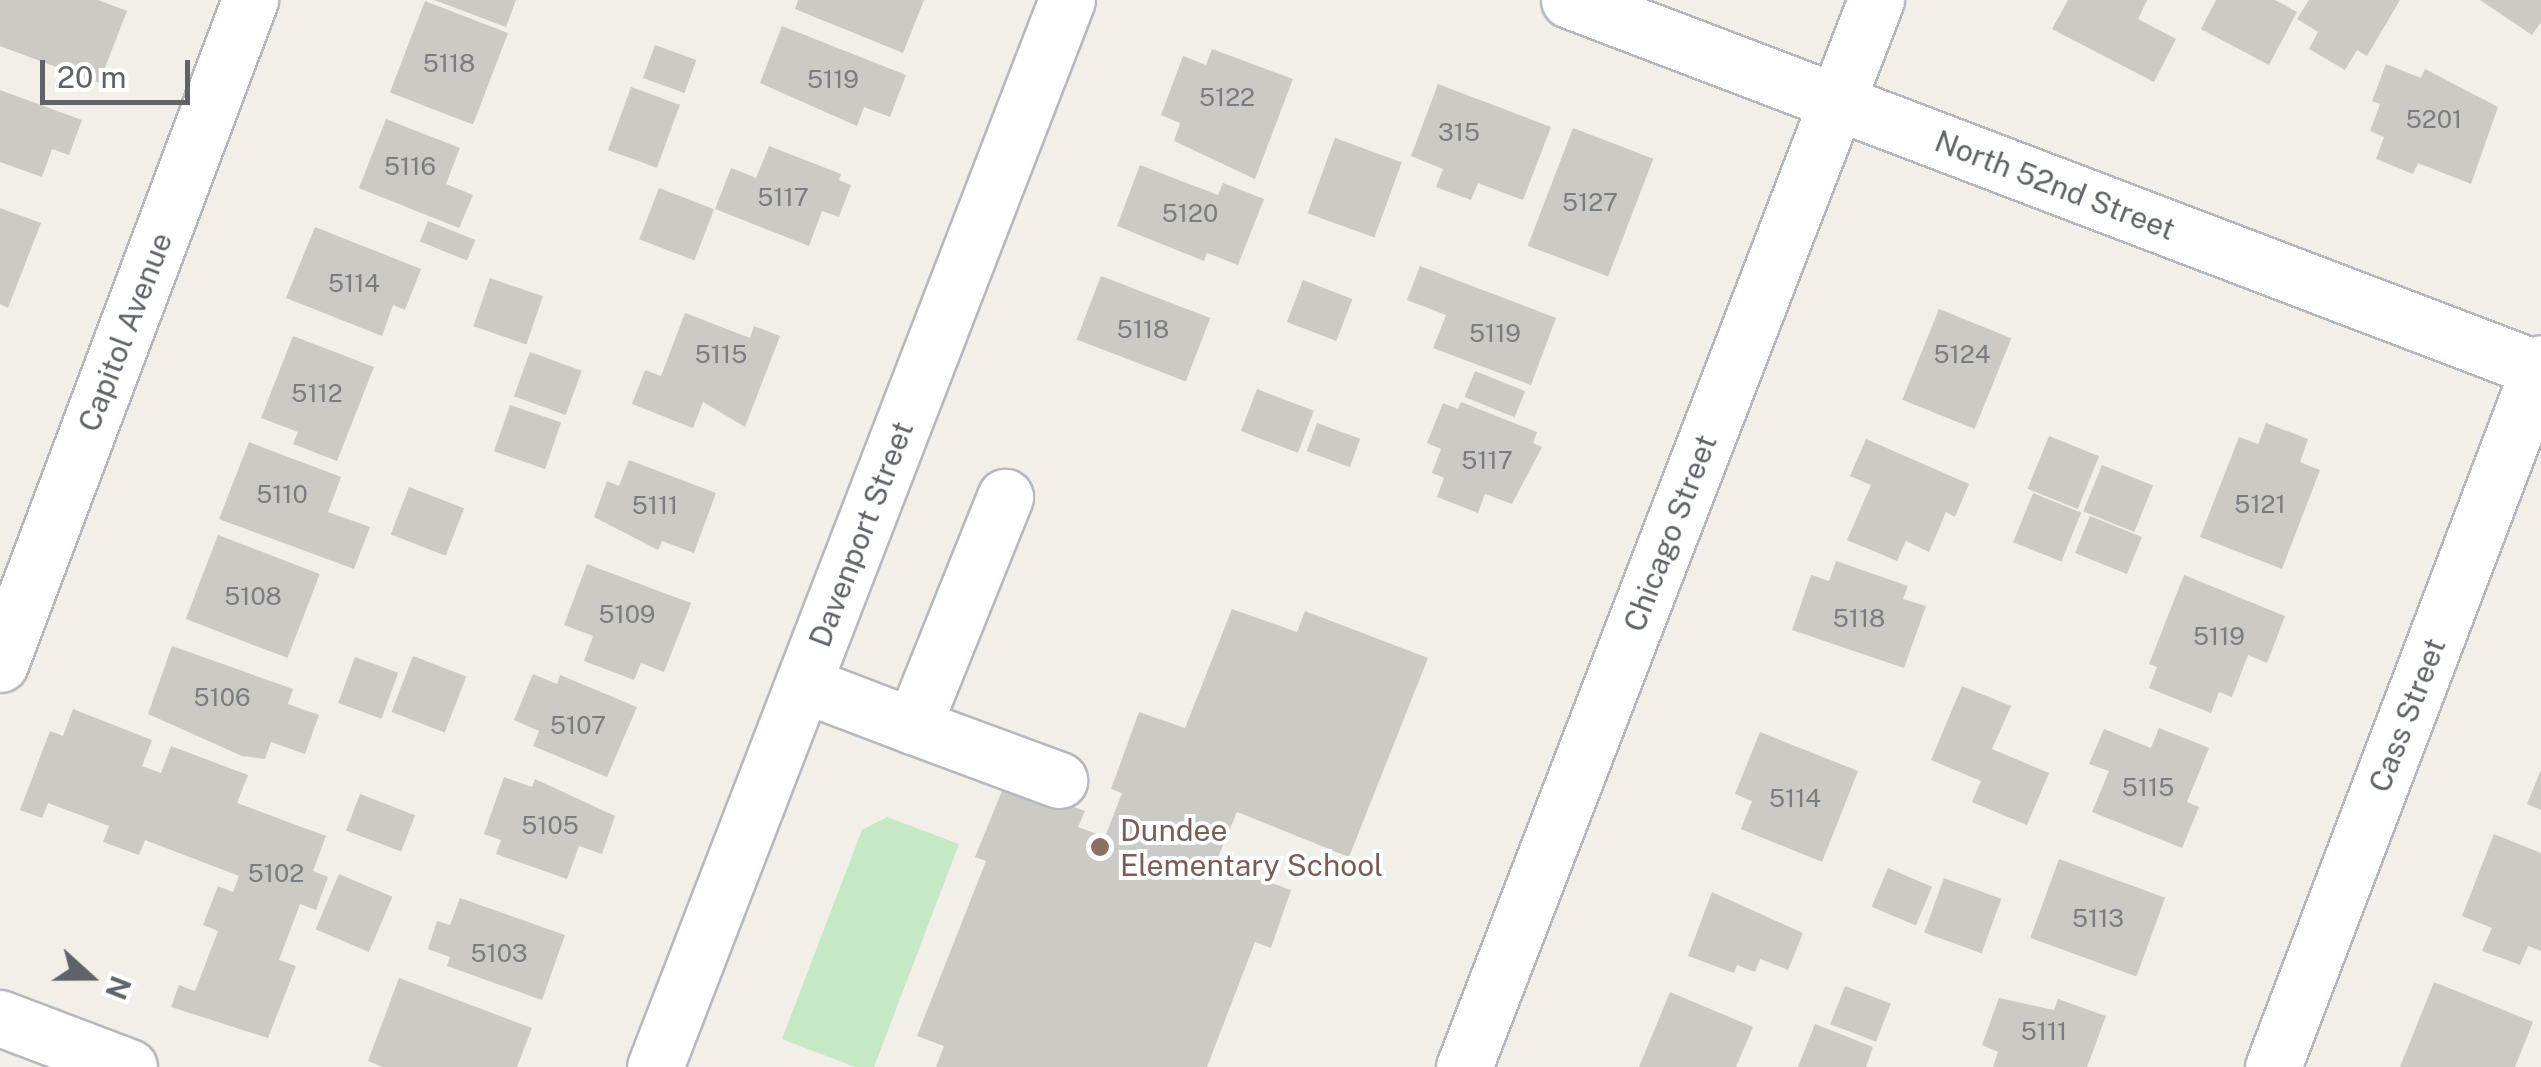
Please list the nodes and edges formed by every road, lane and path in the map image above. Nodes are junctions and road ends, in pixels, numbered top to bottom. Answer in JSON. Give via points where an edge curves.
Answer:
{"nodes":[{"id":1,"x":250,"y":0,"type":"edge"},
{"id":2,"x":1067,"y":0,"type":"edge"},
{"id":3,"x":1569,"y":0,"type":"edge"},
{"id":4,"x":1876,"y":0,"type":"edge"},
{"id":5,"x":1837,"y":102,"type":"junction"},
{"id":6,"x":2540,"y":367,"type":"edge"},
{"id":7,"x":1005,"y":497,"type":"dead end"},
{"id":8,"x":0,"y":664,"type":"edge"},
{"id":9,"x":804,"y":684,"type":"junction"},
{"id":10,"x":913,"y":726,"type":"junction"},
{"id":11,"x":1059,"y":780,"type":"dead end"},
{"id":12,"x":0,"y":1018,"type":"edge"},
{"id":13,"x":129,"y":1067,"type":"edge"},
{"id":14,"x":656,"y":1067,"type":"edge"},
{"id":15,"x":1464,"y":1067,"type":"edge"},
{"id":16,"x":2272,"y":1067,"type":"edge"}],
"edges":[{"from":1,"to":8,"type":"street","name":"Capitol Avenue"},
{"from":2,"to":9,"type":"street","name":"Davenport Street"},
{"from":3,"to":5,"type":"street","name":"North 52nd Street"},
{"from":4,"to":5,"type":"street","name":"Chicago Street"},
{"from":5,"to":6,"type":"street","name":"North 52nd Street"},
{"from":5,"to":15,"type":"street","name":"Chicago Street"},
{"from":6,"to":16,"type":"street","name":"Cass Street"},
{"from":7,"to":10,"type":"street"},
{"from":9,"to":10,"type":"street"},
{"from":9,"to":14,"type":"street","name":"Davenport Street"},
{"from":10,"to":11,"type":"street"},
{"from":12,"to":13,"type":"street"}]}
